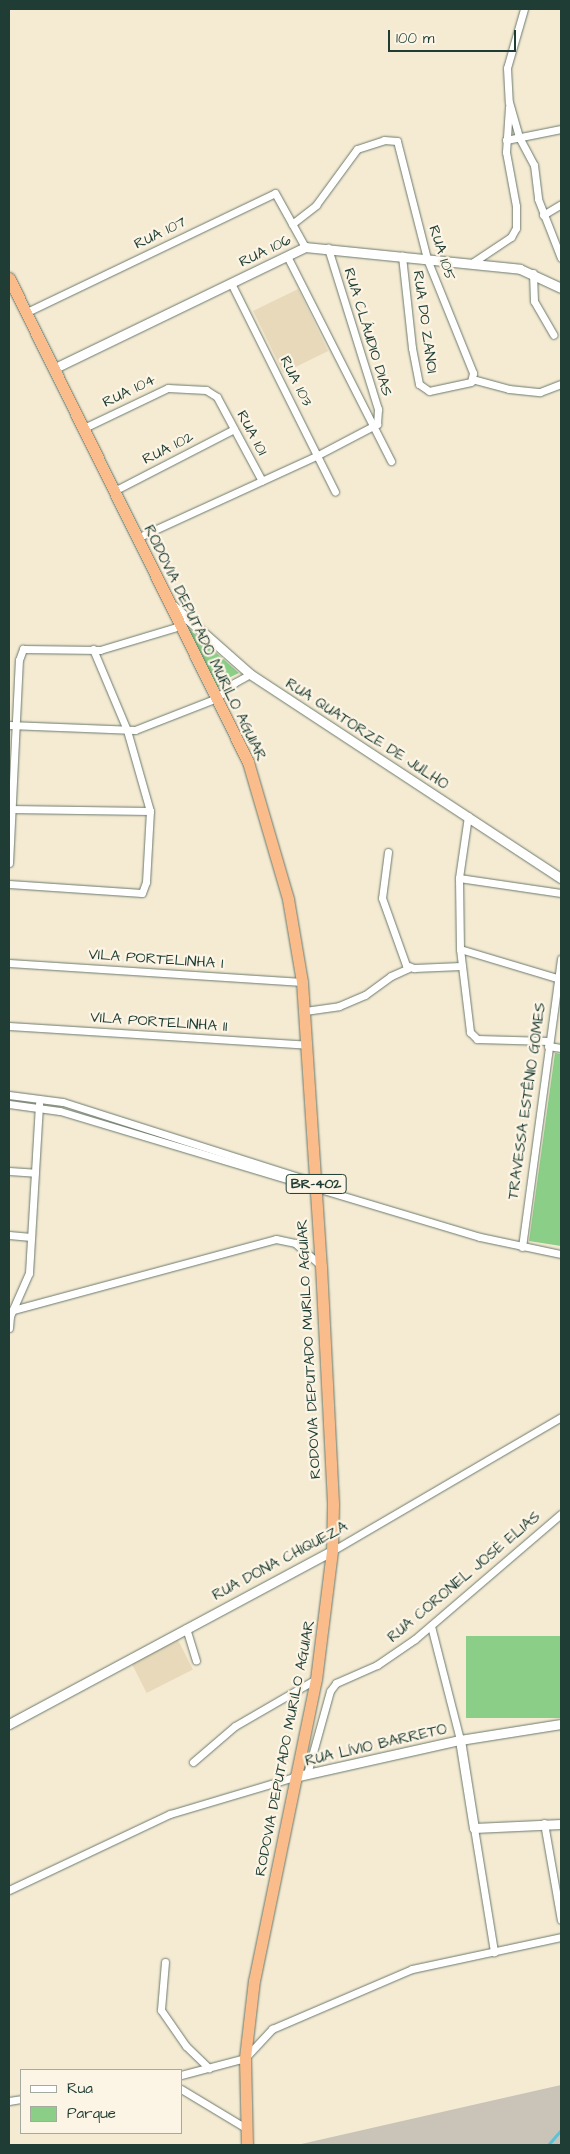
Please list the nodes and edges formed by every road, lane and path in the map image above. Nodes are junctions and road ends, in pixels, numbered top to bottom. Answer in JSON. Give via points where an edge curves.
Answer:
{"nodes":[{"id":1,"x":524,"y":9,"type":"edge"},
{"id":2,"x":509,"y":102,"type":"junction"},
{"id":3,"x":561,"y":129,"type":"edge"},
{"id":4,"x":519,"y":138,"type":"junction"},
{"id":5,"x":506,"y":140,"type":"junction"},
{"id":6,"x":561,"y":204,"type":"edge"},
{"id":7,"x":543,"y":215,"type":"junction"},
{"id":8,"x":292,"y":224,"type":"junction"},
{"id":9,"x":304,"y":247,"type":"junction"},
{"id":10,"x":328,"y":248,"type":"junction"},
{"id":11,"x":287,"y":256,"type":"junction"},
{"id":12,"x":402,"y":256,"type":"junction"},
{"id":13,"x":561,"y":258,"type":"edge"},
{"id":14,"x":426,"y":259,"type":"junction"},
{"id":15,"x":472,"y":263,"type":"junction"},
{"id":16,"x":533,"y":273,"type":"junction"},
{"id":17,"x":9,"y":278,"type":"edge"},
{"id":18,"x":231,"y":283,"type":"junction"},
{"id":19,"x":561,"y":288,"type":"edge"},
{"id":20,"x":27,"y":312,"type":"junction"},
{"id":21,"x":554,"y":335,"type":"dead end"},
{"id":22,"x":54,"y":368,"type":"junction"},
{"id":23,"x":473,"y":376,"type":"junction"},
{"id":24,"x":561,"y":384,"type":"edge"},
{"id":25,"x":217,"y":397,"type":"joint"},
{"id":26,"x":375,"y":426,"type":"junction"},
{"id":27,"x":84,"y":428,"type":"junction"},
{"id":28,"x":234,"y":429,"type":"junction"},
{"id":29,"x":318,"y":455,"type":"junction"},
{"id":30,"x":391,"y":461,"type":"dead end"},
{"id":31,"x":262,"y":481,"type":"junction"},
{"id":32,"x":114,"y":491,"type":"junction"},
{"id":33,"x":335,"y":492,"type":"dead end"},
{"id":34,"x":137,"y":538,"type":"junction"},
{"id":35,"x":167,"y":601,"type":"junction"},
{"id":36,"x":180,"y":626,"type":"junction"},
{"id":37,"x":93,"y":650,"type":"junction"},
{"id":38,"x":250,"y":674,"type":"junction"},
{"id":39,"x":217,"y":698,"type":"junction"},
{"id":40,"x":12,"y":725,"type":"edge"},
{"id":41,"x":127,"y":730,"type":"junction"},
{"id":42,"x":10,"y":809,"type":"edge"},
{"id":43,"x":150,"y":812,"type":"junction"},
{"id":44,"x":468,"y":816,"type":"junction"},
{"id":45,"x":388,"y":852,"type":"dead end"},
{"id":46,"x":9,"y":863,"type":"edge"},
{"id":47,"x":459,"y":878,"type":"junction"},
{"id":48,"x":561,"y":878,"type":"edge"},
{"id":49,"x":9,"y":884,"type":"edge"},
{"id":50,"x":561,"y":893,"type":"edge"},
{"id":51,"x":460,"y":949,"type":"junction"},
{"id":52,"x":561,"y":959,"type":"edge"},
{"id":53,"x":9,"y":963,"type":"edge"},
{"id":54,"x":461,"y":966,"type":"junction"},
{"id":55,"x":409,"y":968,"type":"junction"},
{"id":56,"x":559,"y":979,"type":"edge"},
{"id":57,"x":302,"y":982,"type":"junction"},
{"id":58,"x":304,"y":1011,"type":"junction"},
{"id":59,"x":9,"y":1026,"type":"edge"},
{"id":60,"x":548,"y":1044,"type":"junction"},
{"id":61,"x":307,"y":1045,"type":"junction"},
{"id":62,"x":561,"y":1048,"type":"edge"},
{"id":63,"x":9,"y":1095,"type":"edge"},
{"id":64,"x":40,"y":1097,"type":"junction"},
{"id":65,"x":9,"y":1104,"type":"edge"},
{"id":66,"x":39,"y":1106,"type":"junction"},
{"id":67,"x":184,"y":1144,"type":"junction"},
{"id":68,"x":9,"y":1171,"type":"edge"},
{"id":69,"x":35,"y":1173,"type":"junction"},
{"id":70,"x":319,"y":1186,"type":"junction"},
{"id":71,"x":9,"y":1236,"type":"edge"},
{"id":72,"x":31,"y":1237,"type":"junction"},
{"id":73,"x":522,"y":1247,"type":"junction"},
{"id":74,"x":561,"y":1254,"type":"edge"},
{"id":75,"x":321,"y":1266,"type":"junction"},
{"id":76,"x":13,"y":1310,"type":"junction"},
{"id":77,"x":9,"y":1328,"type":"edge"},
{"id":78,"x":561,"y":1417,"type":"edge"},
{"id":79,"x":561,"y":1514,"type":"edge"},
{"id":80,"x":332,"y":1551,"type":"junction"},
{"id":81,"x":431,"y":1626,"type":"junction"},
{"id":82,"x":186,"y":1628,"type":"junction"},
{"id":83,"x":196,"y":1661,"type":"dead end"},
{"id":84,"x":316,"y":1679,"type":"junction"},
{"id":85,"x":9,"y":1724,"type":"edge"},
{"id":86,"x":561,"y":1724,"type":"edge"},
{"id":87,"x":460,"y":1740,"type":"junction"},
{"id":88,"x":193,"y":1762,"type":"dead end"},
{"id":89,"x":307,"y":1774,"type":"junction"},
{"id":90,"x":294,"y":1777,"type":"junction"},
{"id":91,"x":544,"y":1823,"type":"junction"},
{"id":92,"x":561,"y":1824,"type":"edge"},
{"id":93,"x":474,"y":1828,"type":"junction"},
{"id":94,"x":9,"y":1890,"type":"edge"},
{"id":95,"x":561,"y":1920,"type":"edge"},
{"id":96,"x":561,"y":1936,"type":"edge"},
{"id":97,"x":494,"y":1952,"type":"junction"},
{"id":98,"x":165,"y":1962,"type":"dead end"},
{"id":99,"x":245,"y":2058,"type":"junction"},
{"id":100,"x":208,"y":2068,"type":"junction"},
{"id":101,"x":182,"y":2075,"type":"edge"},
{"id":102,"x":182,"y":2090,"type":"edge"},
{"id":103,"x":246,"y":2128,"type":"junction"},
{"id":104,"x":247,"y":2145,"type":"edge"}],
"edges":[{"from":1,"to":2,"type":"street","via":[[507,68]]},
{"from":2,"to":4,"type":"street"},
{"from":2,"to":5,"type":"street"},
{"from":3,"to":4,"type":"street"},
{"from":4,"to":5,"type":"street"},
{"from":4,"to":7,"type":"street","via":[[534,165]]},
{"from":5,"to":15,"type":"street","via":[[516,228],[511,237]]},
{"from":6,"to":7,"type":"street"},
{"from":7,"to":13,"type":"street"},
{"from":8,"to":9,"type":"street","name":"RUA 107"},
{"from":8,"to":14,"type":"street","name":"RUA 105","via":[[316,205],[357,149],[373,142],[394,139],[400,149]]},
{"from":8,"to":20,"type":"street","name":"RUA 107","via":[[275,193]]},
{"from":9,"to":10,"type":"street","name":"RUA 106"},
{"from":9,"to":11,"type":"street","name":"RUA 106"},
{"from":10,"to":12,"type":"street","name":"RUA 106"},
{"from":10,"to":26,"type":"street","name":"RUA CLÁUDIO DIAS","via":[[378,410]]},
{"from":11,"to":18,"type":"street","name":"RUA 106"},
{"from":11,"to":26,"type":"street"},
{"from":12,"to":14,"type":"street","name":"RUA 106"},
{"from":12,"to":23,"type":"street","name":"RUA DO ZANOI","via":[[419,384],[426,390],[452,387]]},
{"from":14,"to":15,"type":"street","name":"RUA 106"},
{"from":14,"to":23,"type":"street","name":"RUA 105"},
{"from":15,"to":16,"type":"street","name":"RUA 106"},
{"from":16,"to":19,"type":"street","name":"RUA 106"},
{"from":16,"to":21,"type":"street","via":[[534,301]]},
{"from":17,"to":20,"type":"highway","name":"RODOVIA DEPUTADO MURILO AGUIAR","number":"BR-402"},
{"from":18,"to":22,"type":"street","name":"RUA 106"},
{"from":18,"to":29,"type":"street","name":"RUA 103"},
{"from":20,"to":22,"type":"highway","name":"RODOVIA DEPUTADO MURILO AGUIAR","number":"BR-402"},
{"from":22,"to":27,"type":"highway","name":"RODOVIA DEPUTADO MURILO AGUIAR","number":"BR-402"},
{"from":23,"to":24,"type":"street","via":[[509,389],[540,392]]},
{"from":25,"to":27,"type":"street","name":"RUA 104","via":[[206,390],[168,388]]},
{"from":25,"to":28,"type":"street","name":"RUA 101"},
{"from":26,"to":29,"type":"street"},
{"from":26,"to":30,"type":"street"},
{"from":27,"to":32,"type":"highway","name":"RODOVIA DEPUTADO MURILO AGUIAR","number":"BR-402"},
{"from":28,"to":31,"type":"street","name":"RUA 101"},
{"from":28,"to":32,"type":"street","name":"RUA 102"},
{"from":29,"to":31,"type":"street"},
{"from":29,"to":33,"type":"street","name":"RUA 103"},
{"from":31,"to":34,"type":"street"},
{"from":32,"to":34,"type":"highway","name":"RODOVIA DEPUTADO MURILO AGUIAR","number":"BR-402"},
{"from":34,"to":35,"type":"highway","name":"RODOVIA DEPUTADO MURILO AGUIAR","number":"BR-402"},
{"from":35,"to":36,"type":"highway","name":"RODOVIA DEPUTADO MURILO AGUIAR","number":"BR-402"},
{"from":35,"to":38,"type":"street","name":"RUA QUATORZE DE JULHO"},
{"from":36,"to":37,"type":"street"},
{"from":36,"to":39,"type":"highway","name":"RODOVIA DEPUTADO MURILO AGUIAR","number":"BR-402"},
{"from":37,"to":40,"type":"street","via":[[22,649]]},
{"from":37,"to":41,"type":"street"},
{"from":38,"to":39,"type":"street","via":[[234,682]]},
{"from":38,"to":44,"type":"street","name":"RUA QUATORZE DE JULHO"},
{"from":39,"to":41,"type":"street","via":[[135,730]]},
{"from":39,"to":57,"type":"highway","name":"RODOVIA DEPUTADO MURILO AGUIAR","number":"BR-402","via":[[248,762],[268,825],[288,899]]},
{"from":40,"to":41,"type":"street"},
{"from":40,"to":42,"type":"street"},
{"from":41,"to":43,"type":"street"},
{"from":42,"to":43,"type":"street"},
{"from":42,"to":46,"type":"street"},
{"from":43,"to":49,"type":"street","via":[[146,882],[142,893]]},
{"from":44,"to":47,"type":"street"},
{"from":44,"to":48,"type":"street","name":"RUA QUATORZE DE JULHO"},
{"from":45,"to":55,"type":"street","via":[[382,898],[402,958]]},
{"from":47,"to":50,"type":"street"},
{"from":47,"to":51,"type":"street"},
{"from":51,"to":54,"type":"street"},
{"from":51,"to":56,"type":"street"},
{"from":52,"to":56,"type":"street","name":"TRAVESSA ESTÊNIO GOMES"},
{"from":53,"to":57,"type":"street","name":"VILA PORTELINHA I"},
{"from":54,"to":55,"type":"street"},
{"from":54,"to":60,"type":"street","via":[[468,1025],[473,1037]]},
{"from":55,"to":58,"type":"street","via":[[391,976],[365,995],[339,1006]]},
{"from":56,"to":60,"type":"street","name":"TRAVESSA ESTÊNIO GOMES"},
{"from":57,"to":58,"type":"highway","name":"RODOVIA DEPUTADO MURILO AGUIAR","number":"BR-402"},
{"from":58,"to":61,"type":"highway","name":"RODOVIA DEPUTADO MURILO AGUIAR","number":"BR-402"},
{"from":59,"to":61,"type":"street","name":"VILA PORTELINHA II"},
{"from":60,"to":62,"type":"street"},
{"from":60,"to":73,"type":"street","name":"TRAVESSA ESTÊNIO GOMES"},
{"from":61,"to":70,"type":"highway","name":"RODOVIA DEPUTADO MURILO AGUIAR","number":"BR-402"},
{"from":63,"to":64,"type":"street"},
{"from":64,"to":66,"type":"street"},
{"from":64,"to":67,"type":"street"},
{"from":65,"to":66,"type":"street"},
{"from":66,"to":67,"type":"street"},
{"from":66,"to":69,"type":"street"},
{"from":67,"to":70,"type":"street"},
{"from":68,"to":69,"type":"street"},
{"from":69,"to":72,"type":"street"},
{"from":70,"to":73,"type":"street","via":[[480,1237]]},
{"from":70,"to":75,"type":"highway","name":"RODOVIA DEPUTADO MURILO AGUIAR","number":"BR-402"},
{"from":71,"to":72,"type":"street"},
{"from":72,"to":76,"type":"street","via":[[29,1273]]},
{"from":73,"to":74,"type":"street"},
{"from":75,"to":76,"type":"street","via":[[296,1243],[276,1239]]},
{"from":75,"to":80,"type":"highway","name":"RODOVIA DEPUTADO MURILO AGUIAR","number":"BR-402","via":[[333,1505]]},
{"from":76,"to":77,"type":"street"},
{"from":78,"to":80,"type":"street","name":"RUA DONA CHIQUEZA"},
{"from":79,"to":81,"type":"street","name":"RUA CORONEL JOSÉ ELIAS"},
{"from":80,"to":82,"type":"street","name":"RUA DONA CHIQUEZA"},
{"from":80,"to":84,"type":"highway","name":"RODOVIA DEPUTADO MURILO AGUIAR","number":"BR-402"},
{"from":81,"to":87,"type":"street"},
{"from":81,"to":89,"type":"street","name":"RUA CORONEL JOSÉ ELIAS","via":[[377,1665],[332,1687]]},
{"from":82,"to":83,"type":"street"},
{"from":82,"to":85,"type":"street","name":"RUA DONA CHIQUEZA"},
{"from":84,"to":88,"type":"street","via":[[235,1726]]},
{"from":84,"to":90,"type":"highway","name":"RODOVIA DEPUTADO MURILO AGUIAR","number":"BR-402"},
{"from":86,"to":87,"type":"street","name":"RUA LÍVIO BARRETO"},
{"from":87,"to":89,"type":"street","name":"RUA LÍVIO BARRETO"},
{"from":87,"to":93,"type":"street"},
{"from":89,"to":90,"type":"street","name":"RUA LÍVIO BARRETO"},
{"from":90,"to":94,"type":"street","name":"RUA LÍVIO BARRETO","via":[[170,1814]]},
{"from":90,"to":99,"type":"highway","name":"RODOVIA DEPUTADO MURILO AGUIAR","number":"BR-402","via":[[254,1980]]},
{"from":91,"to":92,"type":"street"},
{"from":91,"to":93,"type":"street"},
{"from":91,"to":95,"type":"street"},
{"from":93,"to":97,"type":"street"},
{"from":96,"to":97,"type":"street"},
{"from":97,"to":99,"type":"street","via":[[428,1964],[355,1992],[272,2029]]},
{"from":98,"to":100,"type":"street","via":[[161,2010],[186,2046]]},
{"from":99,"to":100,"type":"street"},
{"from":99,"to":103,"type":"highway","name":"RODOVIA DEPUTADO MURILO AGUIAR","number":"BR-402"},
{"from":100,"to":101,"type":"street"},
{"from":102,"to":103,"type":"street"},
{"from":103,"to":104,"type":"highway","name":"RODOVIA DEPUTADO MURILO AGUIAR","number":"BR-402"}]}
